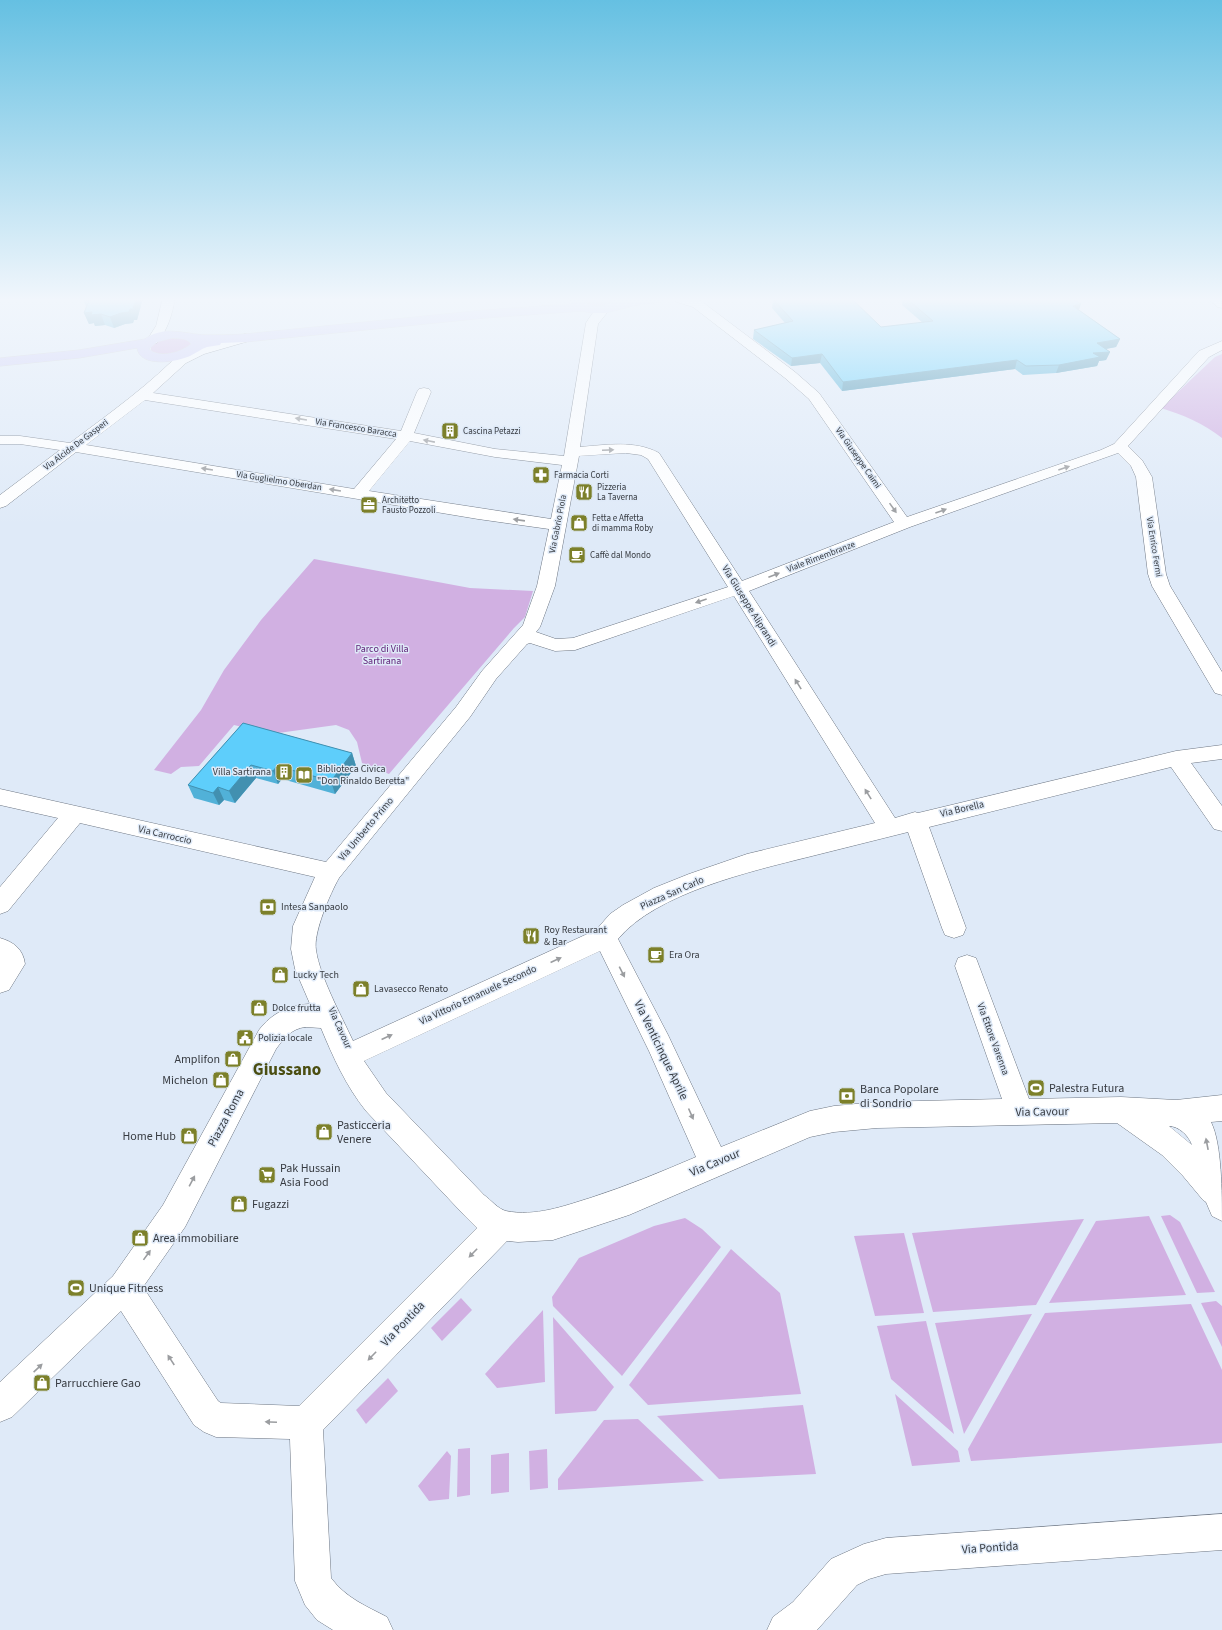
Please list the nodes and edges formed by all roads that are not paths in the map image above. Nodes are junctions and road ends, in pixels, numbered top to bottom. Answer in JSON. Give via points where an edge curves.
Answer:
{"nodes":[{"id":1,"x":163,"y":374,"type":"edge"},
{"id":2,"x":584,"y":374,"type":"edge"},
{"id":3,"x":789,"y":374,"type":"edge"},
{"id":4,"x":1186,"y":374,"type":"edge"},
{"id":5,"x":424,"y":392,"type":"dead end"},
{"id":6,"x":142,"y":394,"type":"junction"},
{"id":7,"x":406,"y":436,"type":"junction"},
{"id":8,"x":0,"y":440,"type":"edge"},
{"id":9,"x":1119,"y":447,"type":"junction"},
{"id":10,"x":72,"y":448,"type":"junction"},
{"id":11,"x":571,"y":457,"type":"junction"},
{"id":12,"x":358,"y":494,"type":"junction"},
{"id":13,"x":0,"y":503,"type":"edge"},
{"id":14,"x":904,"y":524,"type":"junction"},
{"id":15,"x":557,"y":525,"type":"junction"},
{"id":16,"x":738,"y":589,"type":"junction"},
{"id":17,"x":525,"y":641,"type":"junction"},
{"id":18,"x":1222,"y":688,"type":"edge"},
{"id":19,"x":1222,"y":752,"type":"edge"},
{"id":20,"x":1176,"y":758,"type":"junction"},
{"id":21,"x":0,"y":797,"type":"edge"},
{"id":22,"x":75,"y":814,"type":"junction"},
{"id":23,"x":915,"y":820,"type":"junction"},
{"id":24,"x":1222,"y":823,"type":"edge"},
{"id":25,"x":889,"y":827,"type":"junction"},
{"id":26,"x":747,"y":863,"type":"joint"},
{"id":27,"x":331,"y":872,"type":"junction"},
{"id":28,"x":0,"y":904,"type":"edge"},
{"id":29,"x":311,"y":916,"type":"joint"},
{"id":30,"x":954,"y":928,"type":"dead end"},
{"id":31,"x":604,"y":937,"type":"junction"},
{"id":32,"x":967,"y":966,"type":"dead end"},
{"id":33,"x":319,"y":989,"type":"junction"},
{"id":34,"x":330,"y":1019,"type":"junction"},
{"id":35,"x":283,"y":1023,"type":"junction"},
{"id":36,"x":352,"y":1054,"type":"junction"},
{"id":37,"x":368,"y":1092,"type":"junction"},
{"id":38,"x":1222,"y":1108,"type":"edge"},
{"id":39,"x":1121,"y":1110,"type":"junction"},
{"id":40,"x":1020,"y":1112,"type":"junction"},
{"id":41,"x":1176,"y":1113,"type":"junction"},
{"id":42,"x":1175,"y":1147,"type":"junction"},
{"id":43,"x":714,"y":1164,"type":"junction"},
{"id":44,"x":1210,"y":1168,"type":"edge"},
{"id":45,"x":1220,"y":1201,"type":"edge"},
{"id":46,"x":501,"y":1225,"type":"junction"},
{"id":47,"x":124,"y":1287,"type":"junction"},
{"id":48,"x":0,"y":1405,"type":"edge"},
{"id":49,"x":306,"y":1424,"type":"junction"},
{"id":50,"x":1222,"y":1532,"type":"edge"},
{"id":51,"x":374,"y":1630,"type":"edge"},
{"id":52,"x":786,"y":1630,"type":"edge"}],
"edges":[{"from":1,"to":6,"type":"street","name":"Via Alcide De Gasperi"},
{"from":2,"to":11,"type":"street","name":"Via Gabrio Piola"},
{"from":3,"to":14,"type":"street","name":"Via Giuseppe Caimi","one_way":true,"via":[[814,396]]},
{"from":4,"to":9,"type":"street"},
{"from":5,"to":7,"type":"street"},
{"from":7,"to":6,"type":"street","name":"Via Francesco Baracca","one_way":true},
{"from":6,"to":10,"type":"street","name":"Via Alcide De Gasperi"},
{"from":11,"to":7,"type":"street","name":"Via Francesco Baracca","one_way":true,"via":[[495,453]]},
{"from":7,"to":12,"type":"street"},
{"from":8,"to":10,"type":"street","name":"Via Guglielmo Oberdan","via":[[20,440]]},
{"from":14,"to":9,"type":"street","name":"Viale Rimembranze","one_way":true},
{"from":9,"to":18,"type":"street","name":"Via Enrico Fermi","via":[[1136,462],[1144,477],[1157,574],[1161,586]]},
{"from":12,"to":10,"type":"street","name":"Via Guglielmo Oberdan","one_way":true},
{"from":10,"to":13,"type":"street","name":"Via Alcide De Gasperi"},
{"from":11,"to":15,"type":"street","name":"Via Gabrio Piola"},
{"from":11,"to":16,"type":"street","name":"Via Giuseppe Aliprandi","one_way":true,"via":[[622,449],[643,450],[654,456]]},
{"from":15,"to":12,"type":"street","name":"Via Guglielmo Oberdan","one_way":true},
{"from":16,"to":14,"type":"street","name":"Viale Rimembranze","one_way":true},
{"from":15,"to":17,"type":"street","name":"Via Gabrio Piola","via":[[546,586]]},
{"from":16,"to":17,"type":"street","name":"Viale Rimembranze","one_way":true,"via":[[575,644],[555,645]]},
{"from":25,"to":16,"type":"street","name":"Via Giuseppe Aliprandi","one_way":true},
{"from":17,"to":27,"type":"street","name":"Via Umberto Primo","via":[[512,669],[463,712]]},
{"from":19,"to":20,"type":"street","name":"Via Borella"},
{"from":20,"to":23,"type":"street","name":"Via Borella"},
{"from":20,"to":24,"type":"street"},
{"from":21,"to":22,"type":"street","name":"Via Carroccio"},
{"from":22,"to":27,"type":"street","name":"Via Carroccio"},
{"from":22,"to":28,"type":"street"},
{"from":23,"to":25,"type":"street","name":"Via Borella"},
{"from":23,"to":30,"type":"street"},
{"from":25,"to":26,"type":"street","name":"Via Borella"},
{"from":26,"to":31,"type":"street","name":"Piazza San Carlo","via":[[645,904],[618,922]]},
{"from":27,"to":29,"type":"street","name":"Via Umberto Primo","via":[[322,886]]},
{"from":29,"to":33,"type":"street","name":"Via Cavour","via":[[305,926],[303,948],[308,969]]},
{"from":36,"to":31,"type":"street","name":"Via Vittorio Emanuele Secondo","one_way":true},
{"from":31,"to":43,"type":"street","name":"Via Venticinque Aprile","one_way":true,"via":[[659,1044]]},
{"from":32,"to":40,"type":"street","name":"Via Ettore Varenna"},
{"from":33,"to":34,"type":"street","name":"Via Cavour"},
{"from":33,"to":35,"type":"street","name":"Piazza Roma","via":[[311,1000]]},
{"from":33,"to":36,"type":"street","name":"Via Cavour"},
{"from":34,"to":35,"type":"street","via":[[305,1016]]},
{"from":34,"to":37,"type":"street","name":"Via Cavour","via":[[346,1056]]},
{"from":47,"to":35,"type":"street","name":"Piazza Roma","one_way":true,"via":[[174,1216],[267,1041]]},
{"from":36,"to":37,"type":"street","name":"Via Cavour"},
{"from":37,"to":46,"type":"street","name":"Via Cavour","via":[[474,1205]]},
{"from":38,"to":41,"type":"street"},
{"from":39,"to":40,"type":"street","name":"Via Cavour"},
{"from":39,"to":41,"type":"street","name":"Via Cavour"},
{"from":39,"to":42,"type":"street"},
{"from":40,"to":43,"type":"street","name":"Via Cavour","via":[[877,1115],[834,1119],[810,1124]]},
{"from":41,"to":42,"type":"street","via":[[1173,1123]]},
{"from":44,"to":41,"type":"street","name":"Via Cavour","one_way":true,"via":[[1203,1133],[1194,1123]]},
{"from":42,"to":44,"type":"street"},
{"from":43,"to":46,"type":"street","name":"Via Cavour","via":[[629,1200],[553,1225]]},
{"from":44,"to":45,"type":"street"},
{"from":46,"to":49,"type":"street","name":"Via Pontida","one_way":true},
{"from":48,"to":47,"type":"street","name":"Piazza Roma","one_way":true},
{"from":49,"to":47,"type":"street","one_way":true,"via":[[216,1420],[206,1414]]},
{"from":49,"to":51,"type":"street","via":[[313,1581],[318,1594],[329,1607]]},
{"from":50,"to":52,"type":"street","name":"Via Pontida","via":[[886,1556],[864,1562],[844,1572],[811,1610]]}]}
